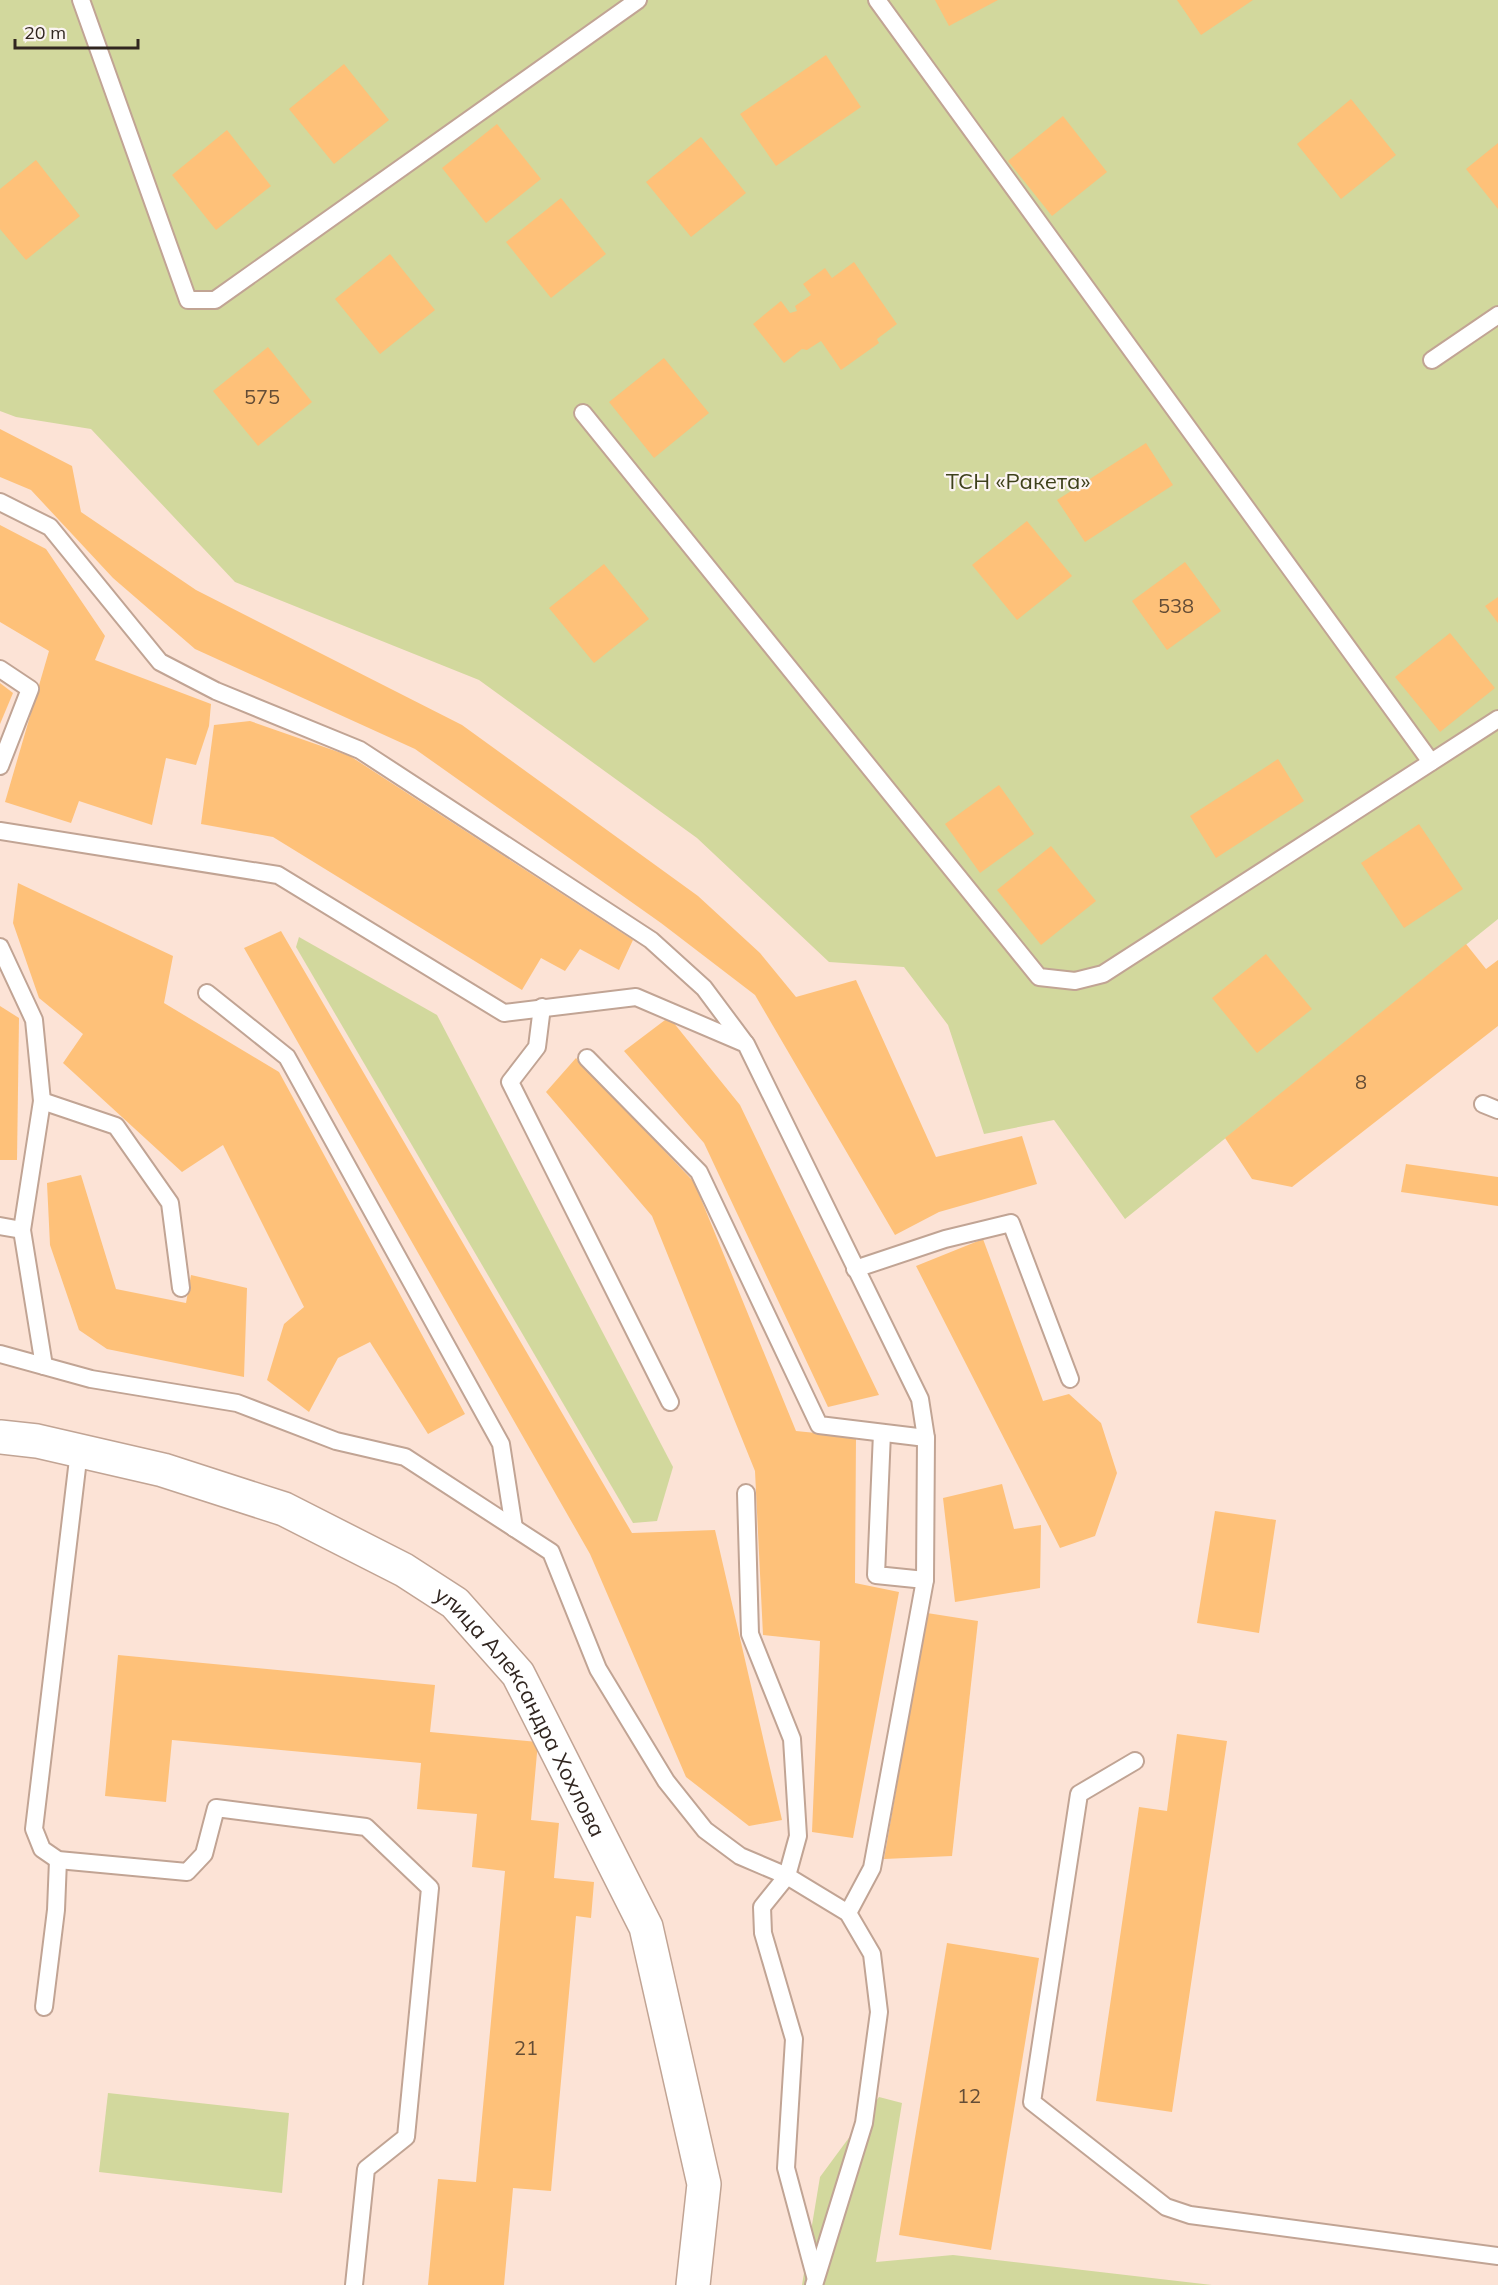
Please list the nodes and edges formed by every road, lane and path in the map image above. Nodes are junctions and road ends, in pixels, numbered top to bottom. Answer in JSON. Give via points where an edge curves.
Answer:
{"nodes":[{"id":1,"x":81,"y":0,"type":"edge"},
{"id":2,"x":638,"y":0,"type":"edge"},
{"id":3,"x":877,"y":0,"type":"edge"},
{"id":4,"x":1498,"y":315,"type":"edge"},
{"id":5,"x":1432,"y":360,"type":"dead end"},
{"id":6,"x":583,"y":413,"type":"dead end"},
{"id":7,"x":0,"y":502,"type":"edge"},
{"id":8,"x":0,"y":669,"type":"edge"},
{"id":9,"x":1498,"y":719,"type":"edge"},
{"id":10,"x":1431,"y":762,"type":"junction"},
{"id":11,"x":0,"y":766,"type":"edge"},
{"id":12,"x":0,"y":831,"type":"edge"},
{"id":13,"x":0,"y":947,"type":"edge"},
{"id":14,"x":207,"y":993,"type":"dead end"},
{"id":15,"x":542,"y":1007,"type":"junction"},
{"id":16,"x":746,"y":1044,"type":"junction"},
{"id":17,"x":586,"y":1058,"type":"dead end"},
{"id":18,"x":42,"y":1101,"type":"junction"},
{"id":19,"x":0,"y":1226,"type":"edge"},
{"id":20,"x":22,"y":1230,"type":"junction"},
{"id":21,"x":855,"y":1269,"type":"junction"},
{"id":22,"x":181,"y":1288,"type":"dead end"},
{"id":23,"x":0,"y":1354,"type":"edge"},
{"id":24,"x":44,"y":1366,"type":"junction"},
{"id":25,"x":1070,"y":1379,"type":"dead end"},
{"id":26,"x":670,"y":1402,"type":"dead end"},
{"id":27,"x":882,"y":1433,"type":"junction"},
{"id":28,"x":0,"y":1437,"type":"edge"},
{"id":29,"x":926,"y":1438,"type":"junction"},
{"id":30,"x":79,"y":1451,"type":"junction"},
{"id":31,"x":746,"y":1493,"type":"dead end"},
{"id":32,"x":514,"y":1528,"type":"junction"},
{"id":33,"x":925,"y":1580,"type":"junction"},
{"id":34,"x":1135,"y":1761,"type":"dead end"},
{"id":35,"x":58,"y":1860,"type":"junction"},
{"id":36,"x":788,"y":1876,"type":"junction"},
{"id":37,"x":848,"y":1913,"type":"junction"},
{"id":38,"x":44,"y":2007,"type":"dead end"},
{"id":39,"x":1498,"y":2256,"type":"edge"},
{"id":40,"x":815,"y":2281,"type":"edge"},
{"id":41,"x":354,"y":2285,"type":"edge"},
{"id":42,"x":693,"y":2285,"type":"edge"}],
"edges":[{"from":1,"to":2,"type":"lane","via":[[188,300],[215,300]]},
{"from":3,"to":10,"type":"lane"},
{"from":4,"to":5,"type":"lane"},
{"from":6,"to":10,"type":"lane","via":[[1039,977],[1075,981],[1103,974]]},
{"from":7,"to":16,"type":"lane","via":[[50,527],[160,662],[216,691],[370,756],[651,940],[704,988]]},
{"from":8,"to":11,"type":"lane","via":[[30,689]]},
{"from":9,"to":10,"type":"lane"},
{"from":12,"to":15,"type":"lane","via":[[278,875],[504,1013]]},
{"from":13,"to":18,"type":"lane","via":[[34,1020]]},
{"from":14,"to":32,"type":"lane","via":[[287,1057],[501,1444]]},
{"from":15,"to":16,"type":"lane","via":[[636,997]]},
{"from":15,"to":26,"type":"lane","via":[[537,1047],[510,1082]]},
{"from":16,"to":21,"type":"lane"},
{"from":17,"to":27,"type":"lane","via":[[699,1172],[819,1425]]},
{"from":18,"to":20,"type":"lane"},
{"from":18,"to":22,"type":"lane","via":[[116,1126],[170,1203]]},
{"from":19,"to":20,"type":"lane"},
{"from":20,"to":24,"type":"lane"},
{"from":21,"to":25,"type":"lane","via":[[945,1239],[1011,1223]]},
{"from":21,"to":29,"type":"lane","via":[[920,1399]]},
{"from":23,"to":24,"type":"lane"},
{"from":24,"to":32,"type":"lane","via":[[91,1379],[237,1403],[336,1441],[405,1457]]},
{"from":27,"to":29,"type":"lane"},
{"from":27,"to":33,"type":"lane","via":[[876,1575]]},
{"from":28,"to":30,"type":"street","name":"улица Александра Хохлова"},
{"from":29,"to":33,"type":"lane"},
{"from":30,"to":35,"type":"lane","via":[[34,1830],[42,1849]]},
{"from":30,"to":42,"type":"street","name":"улица Александра Хохлова","via":[[163,1470],[284,1509],[394,1565],[456,1603],[518,1674],[646,1927],[704,2184]]},
{"from":31,"to":36,"type":"lane","via":[[750,1634],[792,1738],[798,1836]]},
{"from":32,"to":36,"type":"lane","via":[[550,1552],[598,1669],[666,1780],[705,1830],[740,1856]]},
{"from":33,"to":37,"type":"lane","via":[[872,1868]]},
{"from":34,"to":39,"type":"lane","via":[[1079,1794],[1032,2102],[1174,2210]]},
{"from":35,"to":38,"type":"lane","via":[[57,1910]]},
{"from":35,"to":41,"type":"lane","via":[[187,1872],[204,1854],[216,1808],[366,1827],[430,1888],[406,2137],[366,2169]]},
{"from":36,"to":37,"type":"lane"},
{"from":36,"to":40,"type":"lane","via":[[762,1907],[763,1933],[794,2039],[786,2168]]},
{"from":37,"to":40,"type":"lane","via":[[872,1954],[879,2012],[864,2123]]}]}
